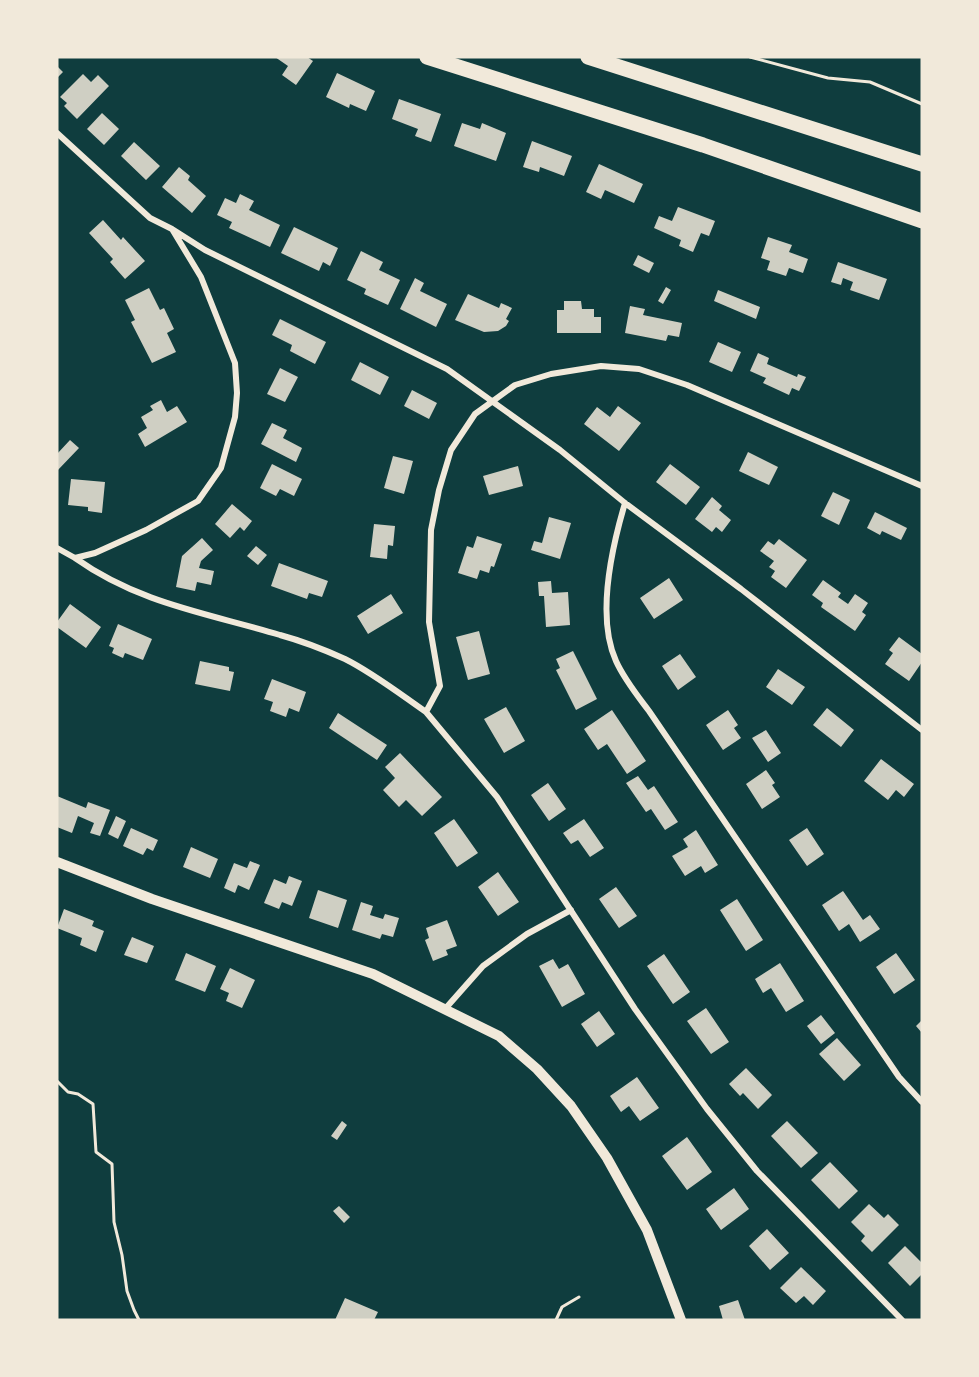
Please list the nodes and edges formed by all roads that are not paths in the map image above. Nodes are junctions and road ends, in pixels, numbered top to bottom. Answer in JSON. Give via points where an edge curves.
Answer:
{"nodes":[{"id":1,"x":427,"y":57,"type":"edge"},
{"id":2,"x":588,"y":57,"type":"edge"},
{"id":3,"x":57,"y":133,"type":"edge"},
{"id":4,"x":922,"y":164,"type":"edge"},
{"id":5,"x":922,"y":221,"type":"edge"},
{"id":6,"x":171,"y":229,"type":"junction"},
{"id":7,"x":491,"y":401,"type":"junction"},
{"id":8,"x":922,"y":486,"type":"edge"},
{"id":9,"x":625,"y":503,"type":"junction"},
{"id":10,"x":57,"y":548,"type":"edge"},
{"id":11,"x":75,"y":558,"type":"junction"},
{"id":12,"x":426,"y":712,"type":"junction"},
{"id":13,"x":922,"y":730,"type":"edge"},
{"id":14,"x":57,"y":862,"type":"edge"},
{"id":15,"x":571,"y":910,"type":"junction"},
{"id":16,"x":445,"y":1010,"type":"junction"},
{"id":17,"x":922,"y":1102,"type":"edge"},
{"id":18,"x":681,"y":1320,"type":"edge"},
{"id":19,"x":902,"y":1320,"type":"edge"}],
"edges":[{"from":1,"to":5,"type":"main road","via":[[703,145]]},
{"from":2,"to":4,"type":"main road"},
{"from":3,"to":6,"type":"street","via":[[150,218]]},
{"from":6,"to":7,"type":"street","via":[[447,369]]},
{"from":6,"to":11,"type":"street","via":[[201,277],[236,363],[236,417],[230,441],[222,468],[198,501],[146,530]]},
{"from":7,"to":8,"type":"street","via":[[515,385],[551,374],[601,366],[639,369],[687,385]]},
{"from":7,"to":9,"type":"street"},
{"from":7,"to":12,"type":"street","via":[[475,414],[451,450],[439,490],[431,530],[429,622],[440,686]]},
{"from":9,"to":13,"type":"street"},
{"from":9,"to":17,"type":"street","via":[[609,568],[609,641],[615,660],[899,1077]]},
{"from":10,"to":11,"type":"street"},
{"from":11,"to":12,"type":"street","via":[[99,575],[142,595],[281,635],[345,660]]},
{"from":12,"to":15,"type":"street","via":[[497,797]]},
{"from":14,"to":16,"type":"street","via":[[152,899],[373,974]]},
{"from":15,"to":16,"type":"street","via":[[527,934],[483,966]]},
{"from":15,"to":19,"type":"street","via":[[635,1010],[714,1118],[757,1171]]},
{"from":16,"to":18,"type":"street","via":[[499,1036],[571,1106],[607,1158],[647,1230]]}]}
